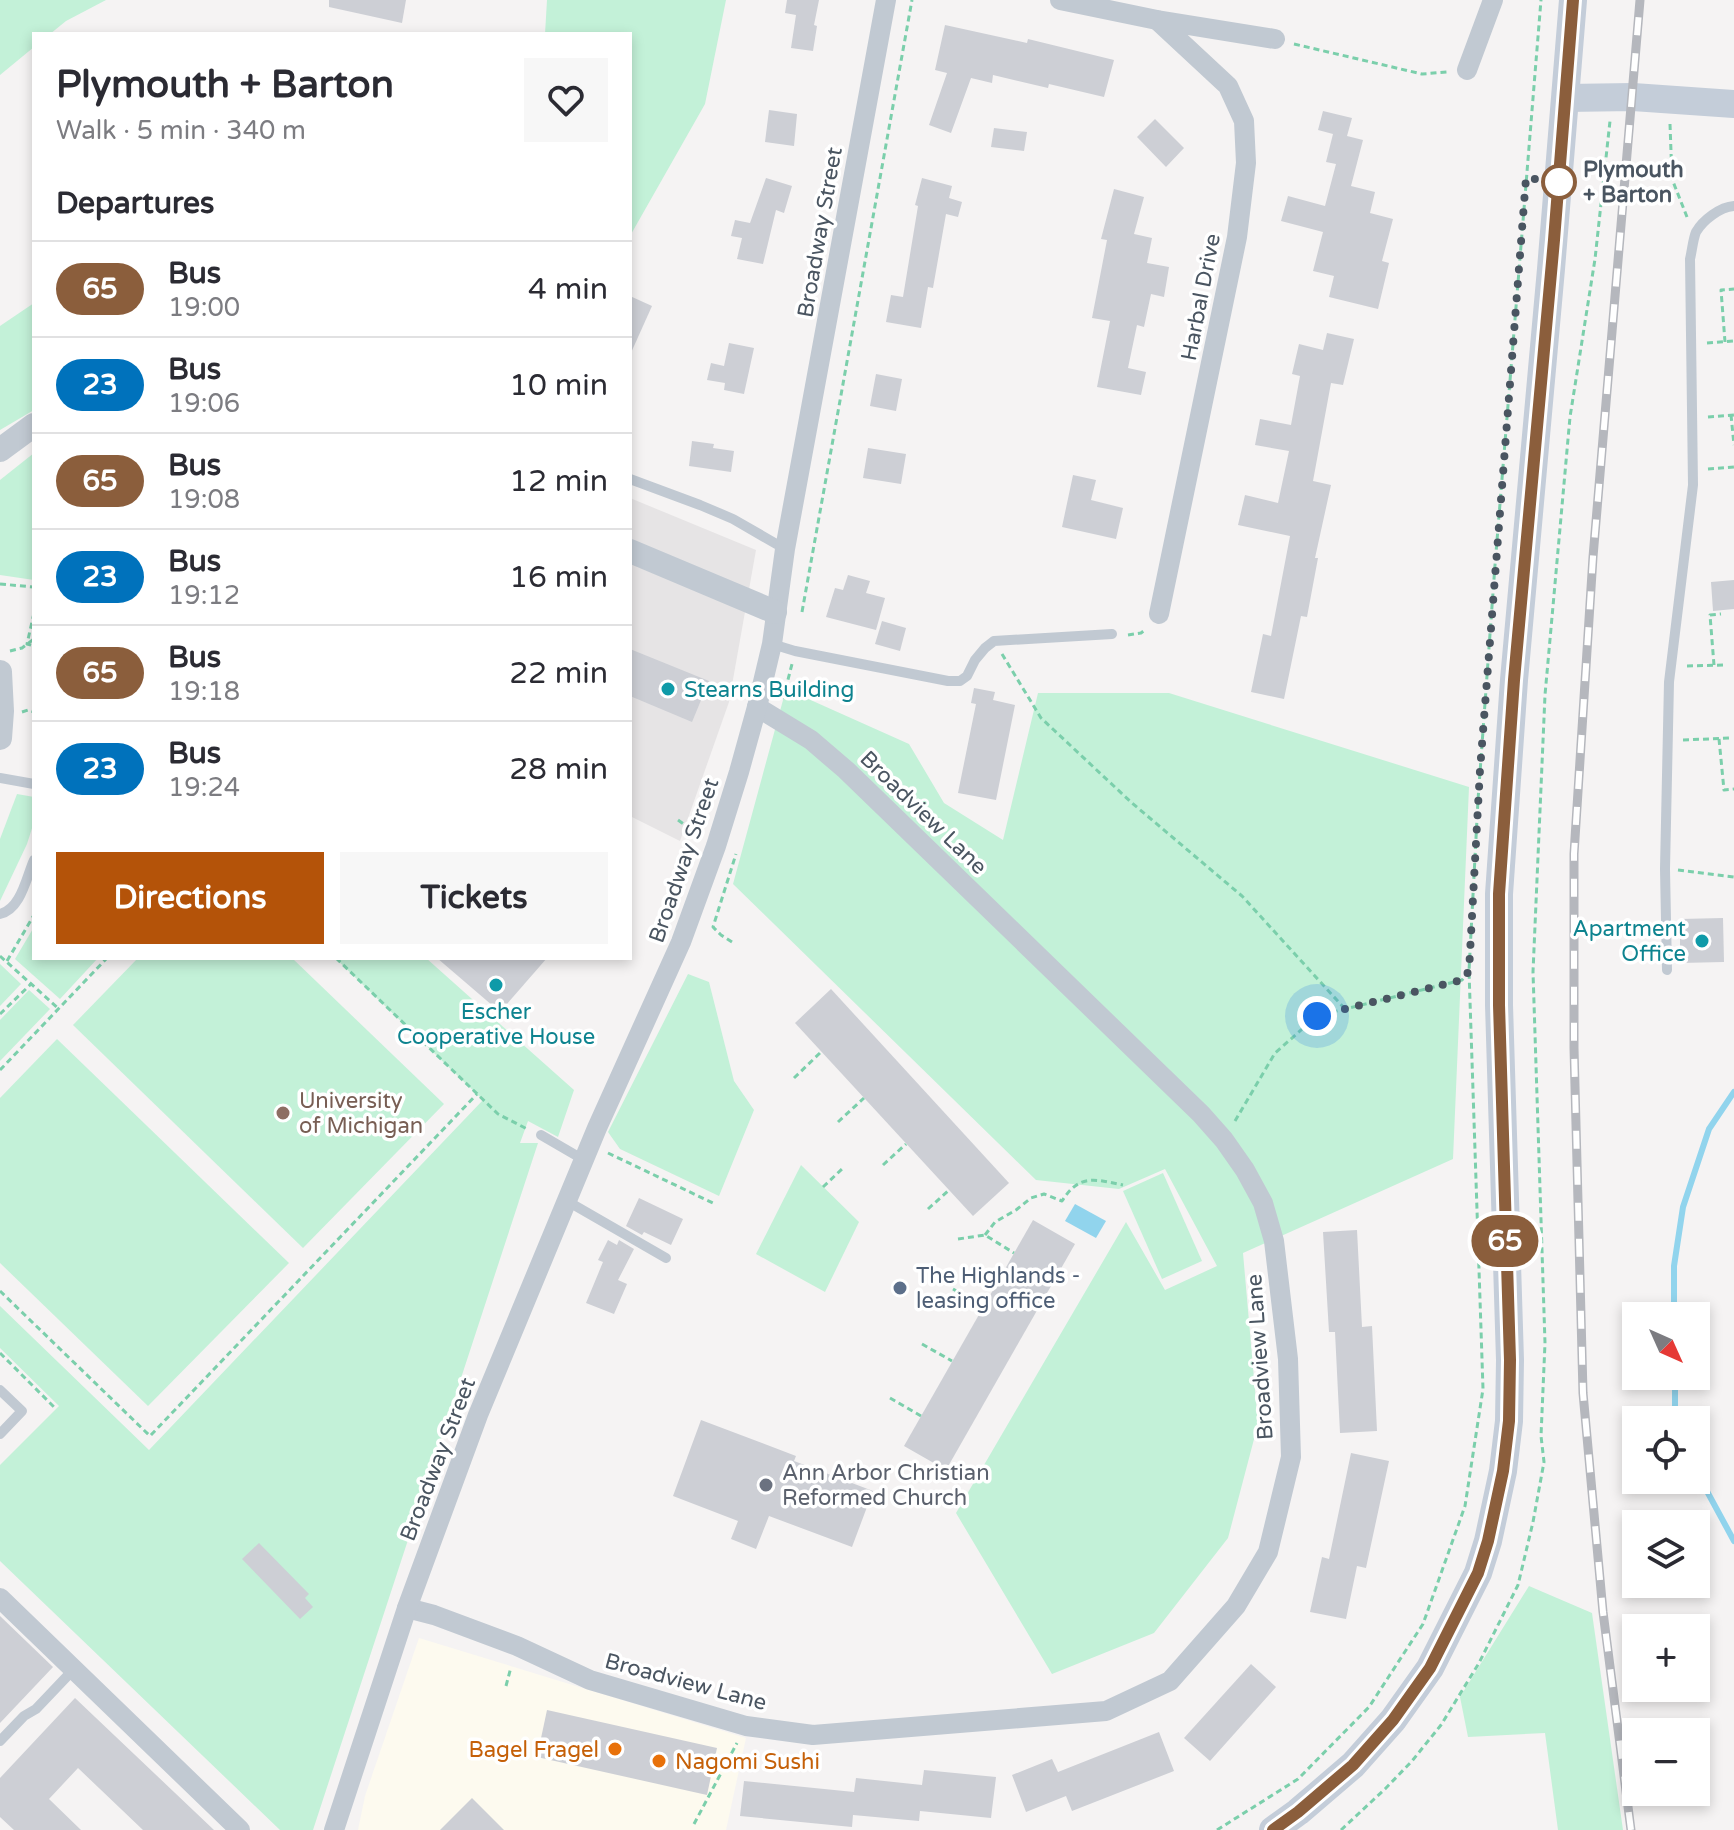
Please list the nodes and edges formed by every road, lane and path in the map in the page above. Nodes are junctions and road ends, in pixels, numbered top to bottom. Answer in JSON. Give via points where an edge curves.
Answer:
{"nodes":[{"id":1,"x":886,"y":0,"type":"edge"},
{"id":2,"x":912,"y":0,"type":"edge"},
{"id":3,"x":1060,"y":0,"type":"edge"},
{"id":4,"x":1493,"y":0,"type":"edge"},
{"id":5,"x":1541,"y":0,"type":"edge"},
{"id":6,"x":1573,"y":0,"type":"edge"},
{"id":7,"x":1157,"y":20,"type":"junction"},
{"id":8,"x":1275,"y":39,"type":"joint"},
{"id":9,"x":1467,"y":70,"type":"joint"},
{"id":10,"x":1566,"y":98,"type":"junction"},
{"id":11,"x":1734,"y":104,"type":"edge"},
{"id":12,"x":1610,"y":118,"type":"dead end"},
{"id":13,"x":1670,"y":124,"type":"dead end"},
{"id":14,"x":1734,"y":206,"type":"edge"},
{"id":15,"x":1690,"y":226,"type":"dead end"},
{"id":16,"x":1734,"y":289,"type":"edge"},
{"id":17,"x":1734,"y":341,"type":"edge"},
{"id":18,"x":1718,"y":342,"type":"dead end"},
{"id":19,"x":1725,"y":342,"type":"junction"},
{"id":20,"x":1732,"y":415,"type":"edge"},
{"id":21,"x":1719,"y":416,"type":"dead end"},
{"id":22,"x":32,"y":426,"type":"edge"},
{"id":23,"x":1734,"y":445,"type":"edge"},
{"id":24,"x":0,"y":450,"type":"edge"},
{"id":25,"x":1734,"y":467,"type":"edge"},
{"id":26,"x":1720,"y":468,"type":"dead end"},
{"id":27,"x":632,"y":480,"type":"edge"},
{"id":28,"x":785,"y":549,"type":"junction"},
{"id":29,"x":632,"y":552,"type":"edge"},
{"id":30,"x":0,"y":584,"type":"edge"},
{"id":31,"x":32,"y":587,"type":"edge"},
{"id":32,"x":775,"y":612,"type":"junction"},
{"id":33,"x":802,"y":612,"type":"dead end"},
{"id":34,"x":1159,"y":614,"type":"joint"},
{"id":35,"x":1721,"y":614,"type":"dead end"},
{"id":36,"x":32,"y":622,"type":"edge"},
{"id":37,"x":1112,"y":634,"type":"joint"},
{"id":38,"x":32,"y":640,"type":"edge"},
{"id":39,"x":994,"y":641,"type":"junction"},
{"id":40,"x":27,"y":644,"type":"junction"},
{"id":41,"x":772,"y":644,"type":"junction"},
{"id":42,"x":32,"y":645,"type":"edge"},
{"id":43,"x":793,"y":660,"type":"dead end"},
{"id":44,"x":5,"y":662,"type":"edge"},
{"id":45,"x":1714,"y":665,"type":"junction"},
{"id":46,"x":1725,"y":665,"type":"dead end"},
{"id":47,"x":1699,"y":667,"type":"dead end"},
{"id":48,"x":782,"y":701,"type":"dead end"},
{"id":49,"x":757,"y":707,"type":"junction"},
{"id":50,"x":32,"y":711,"type":"edge"},
{"id":51,"x":19,"y":713,"type":"dead end"},
{"id":52,"x":0,"y":738,"type":"edge"},
{"id":53,"x":1731,"y":738,"type":"dead end"},
{"id":54,"x":1719,"y":739,"type":"junction"},
{"id":55,"x":1697,"y":741,"type":"dead end"},
{"id":56,"x":0,"y":778,"type":"edge"},
{"id":57,"x":32,"y":784,"type":"edge"},
{"id":58,"x":1734,"y":789,"type":"edge"},
{"id":59,"x":678,"y":820,"type":"dead end"},
{"id":60,"x":692,"y":830,"type":"dead end"},
{"id":61,"x":737,"y":851,"type":"dead end"},
{"id":62,"x":32,"y":865,"type":"edge"},
{"id":63,"x":1665,"y":869,"type":"junction"},
{"id":64,"x":1734,"y":877,"type":"edge"},
{"id":65,"x":0,"y":914,"type":"edge"},
{"id":66,"x":32,"y":918,"type":"edge"},
{"id":67,"x":732,"y":942,"type":"dead end"},
{"id":68,"x":0,"y":956,"type":"edge"},
{"id":69,"x":105,"y":960,"type":"edge"},
{"id":70,"x":338,"y":960,"type":"edge"},
{"id":71,"x":7,"y":961,"type":"junction"},
{"id":72,"x":1667,"y":970,"type":"dead end"},
{"id":73,"x":1469,"y":971,"type":"junction"},
{"id":74,"x":31,"y":984,"type":"junction"},
{"id":75,"x":59,"y":1009,"type":"junction"},
{"id":76,"x":1345,"y":1009,"type":"junction"},
{"id":77,"x":0,"y":1014,"type":"edge"},
{"id":78,"x":821,"y":1052,"type":"dead end"},
{"id":79,"x":0,"y":1070,"type":"edge"},
{"id":80,"x":794,"y":1078,"type":"dead end"},
{"id":81,"x":477,"y":1094,"type":"junction"},
{"id":82,"x":864,"y":1098,"type":"dead end"},
{"id":83,"x":838,"y":1122,"type":"dead end"},
{"id":84,"x":541,"y":1135,"type":"joint"},
{"id":85,"x":1224,"y":1140,"type":"junction"},
{"id":86,"x":906,"y":1144,"type":"dead end"},
{"id":87,"x":608,"y":1153,"type":"dead end"},
{"id":88,"x":584,"y":1160,"type":"junction"},
{"id":89,"x":883,"y":1165,"type":"dead end"},
{"id":90,"x":842,"y":1169,"type":"dead end"},
{"id":91,"x":1123,"y":1185,"type":"dead end"},
{"id":92,"x":823,"y":1187,"type":"dead end"},
{"id":93,"x":949,"y":1190,"type":"dead end"},
{"id":94,"x":567,"y":1201,"type":"junction"},
{"id":95,"x":715,"y":1204,"type":"dead end"},
{"id":96,"x":928,"y":1209,"type":"dead end"},
{"id":97,"x":985,"y":1235,"type":"junction"},
{"id":98,"x":958,"y":1239,"type":"dead end"},
{"id":99,"x":1014,"y":1253,"type":"dead end"},
{"id":100,"x":666,"y":1258,"type":"dead end"},
{"id":101,"x":953,"y":1289,"type":"dead end"},
{"id":102,"x":0,"y":1291,"type":"edge"},
{"id":103,"x":983,"y":1307,"type":"dead end"},
{"id":104,"x":922,"y":1344,"type":"dead end"},
{"id":105,"x":0,"y":1353,"type":"edge"},
{"id":106,"x":952,"y":1361,"type":"dead end"},
{"id":107,"x":0,"y":1390,"type":"edge"},
{"id":108,"x":890,"y":1398,"type":"dead end"},
{"id":109,"x":56,"y":1409,"type":"dead end"},
{"id":110,"x":921,"y":1416,"type":"dead end"},
{"id":111,"x":0,"y":1434,"type":"edge"},
{"id":112,"x":0,"y":1598,"type":"edge"},
{"id":113,"x":407,"y":1608,"type":"junction"},
{"id":114,"x":513,"y":1661,"type":"dead end"},
{"id":115,"x":74,"y":1669,"type":"junction"},
{"id":116,"x":506,"y":1686,"type":"dead end"},
{"id":117,"x":746,"y":1726,"type":"junction"},
{"id":118,"x":0,"y":1741,"type":"edge"},
{"id":119,"x":694,"y":1824,"type":"dead end"},
{"id":120,"x":240,"y":1830,"type":"edge"},
{"id":121,"x":334,"y":1830,"type":"edge"},
{"id":122,"x":1217,"y":1830,"type":"edge"},
{"id":123,"x":1273,"y":1830,"type":"edge"},
{"id":124,"x":1341,"y":1830,"type":"edge"}],
"edges":[{"from":1,"to":28,"type":"street","name":"Broadway Street"},
{"from":2,"to":33,"type":"path"},
{"from":3,"to":7,"type":"street"},
{"from":4,"to":9,"type":"street"},
{"from":5,"to":73,"type":"path","via":[[1493,581]]},
{"from":6,"to":10,"type":"main road"},
{"from":7,"to":8,"type":"street"},
{"from":7,"to":34,"type":"street","name":"Harbal Drive","via":[[1228,86],[1244,121],[1246,163],[1237,237]]},
{"from":8,"to":9,"type":"path","via":[[1422,74]]},
{"from":10,"to":11,"type":"main road"},
{"from":10,"to":123,"type":"main road","via":[[1499,894],[1510,1360],[1503,1471],[1478,1573],[1430,1668],[1353,1765]]},
{"from":12,"to":124,"type":"path","via":[[1570,417],[1545,695],[1533,972],[1544,1462],[1518,1585],[1479,1663],[1418,1753]]},
{"from":13,"to":15,"type":"path","via":[[1672,179]]},
{"from":14,"to":63,"type":"lane","via":[[1712,215],[1696,232],[1690,259],[1693,485],[1669,682]]},
{"from":16,"to":19,"type":"path","via":[[1721,290]]},
{"from":17,"to":19,"type":"path"},
{"from":18,"to":19,"type":"path"},
{"from":20,"to":21,"type":"path"},
{"from":20,"to":23,"type":"path"},
{"from":22,"to":24,"type":"street"},
{"from":25,"to":26,"type":"path"},
{"from":27,"to":28,"type":"lane","via":[[733,519]]},
{"from":28,"to":32,"type":"street","name":"Broadway Street"},
{"from":29,"to":32,"type":"street"},
{"from":30,"to":31,"type":"path"},
{"from":32,"to":41,"type":"street","name":"Broadway Street"},
{"from":34,"to":37,"type":"path","via":[[1141,633]]},
{"from":35,"to":45,"type":"path","via":[[1710,615]]},
{"from":36,"to":40,"type":"path"},
{"from":37,"to":39,"type":"lane"},
{"from":38,"to":40,"type":"path"},
{"from":39,"to":41,"type":"lane","via":[[960,681]]},
{"from":39,"to":76,"type":"path","via":[[1041,718],[1242,896]]},
{"from":40,"to":42,"type":"path"},
{"from":40,"to":44,"type":"path"},
{"from":41,"to":49,"type":"street","name":"Broadway Street"},
{"from":43,"to":48,"type":"path"},
{"from":44,"to":52,"type":"street"},
{"from":45,"to":46,"type":"path"},
{"from":45,"to":47,"type":"path"},
{"from":49,"to":85,"type":"street","name":"Broadview Lane","via":[[811,740],[846,770]]},
{"from":49,"to":88,"type":"street","name":"Broadway Street","via":[[681,942]]},
{"from":50,"to":51,"type":"path"},
{"from":53,"to":54,"type":"path"},
{"from":54,"to":55,"type":"path"},
{"from":54,"to":58,"type":"path","via":[[1724,790]]},
{"from":56,"to":57,"type":"lane"},
{"from":59,"to":60,"type":"path"},
{"from":61,"to":67,"type":"path","via":[[713,927]]},
{"from":62,"to":65,"type":"lane","via":[[14,907]]},
{"from":63,"to":64,"type":"path"},
{"from":63,"to":72,"type":"lane"},
{"from":66,"to":71,"type":"path"},
{"from":68,"to":71,"type":"path"},
{"from":69,"to":75,"type":"path"},
{"from":70,"to":81,"type":"path"},
{"from":71,"to":74,"type":"path"},
{"from":73,"to":76,"type":"path","via":[[1462,980]]},
{"from":73,"to":122,"type":"path","via":[[1483,1389],[1465,1506],[1423,1624],[1369,1707],[1298,1779]]},
{"from":74,"to":75,"type":"path"},
{"from":74,"to":77,"type":"path"},
{"from":75,"to":79,"type":"path"},
{"from":76,"to":85,"type":"path","via":[[1317,1016],[1275,1053]]},
{"from":78,"to":80,"type":"path"},
{"from":81,"to":84,"type":"path","via":[[498,1114]]},
{"from":81,"to":102,"type":"path","via":[[150,1436]]},
{"from":82,"to":83,"type":"path"},
{"from":84,"to":88,"type":"lane"},
{"from":85,"to":117,"type":"street","name":"Broadview Lane","via":[[1263,1203],[1274,1241],[1288,1359],[1291,1457],[1268,1552],[1236,1606],[1170,1681],[1106,1711],[813,1735]]},
{"from":86,"to":89,"type":"path"},
{"from":87,"to":95,"type":"path"},
{"from":88,"to":94,"type":"street","name":"Broadway Street"},
{"from":90,"to":92,"type":"path"},
{"from":91,"to":97,"type":"path","via":[[1084,1181],[1071,1187],[1063,1202],[1044,1194],[1031,1198]]},
{"from":93,"to":96,"type":"path"},
{"from":94,"to":100,"type":"lane"},
{"from":94,"to":113,"type":"street","name":"Broadway Street","via":[[478,1415]]},
{"from":97,"to":98,"type":"path"},
{"from":97,"to":99,"type":"path"},
{"from":101,"to":103,"type":"path"},
{"from":104,"to":106,"type":"path"},
{"from":105,"to":109,"type":"path"},
{"from":107,"to":111,"type":"lane","via":[[22,1411]]},
{"from":108,"to":110,"type":"path"},
{"from":112,"to":115,"type":"street"},
{"from":113,"to":117,"type":"street","name":"Broadview Lane","via":[[517,1646],[590,1680]]},
{"from":113,"to":121,"type":"street","name":"Broadway Street"},
{"from":114,"to":116,"type":"path"},
{"from":115,"to":118,"type":"lane"},
{"from":115,"to":120,"type":"street"},
{"from":117,"to":119,"type":"path"}]}
